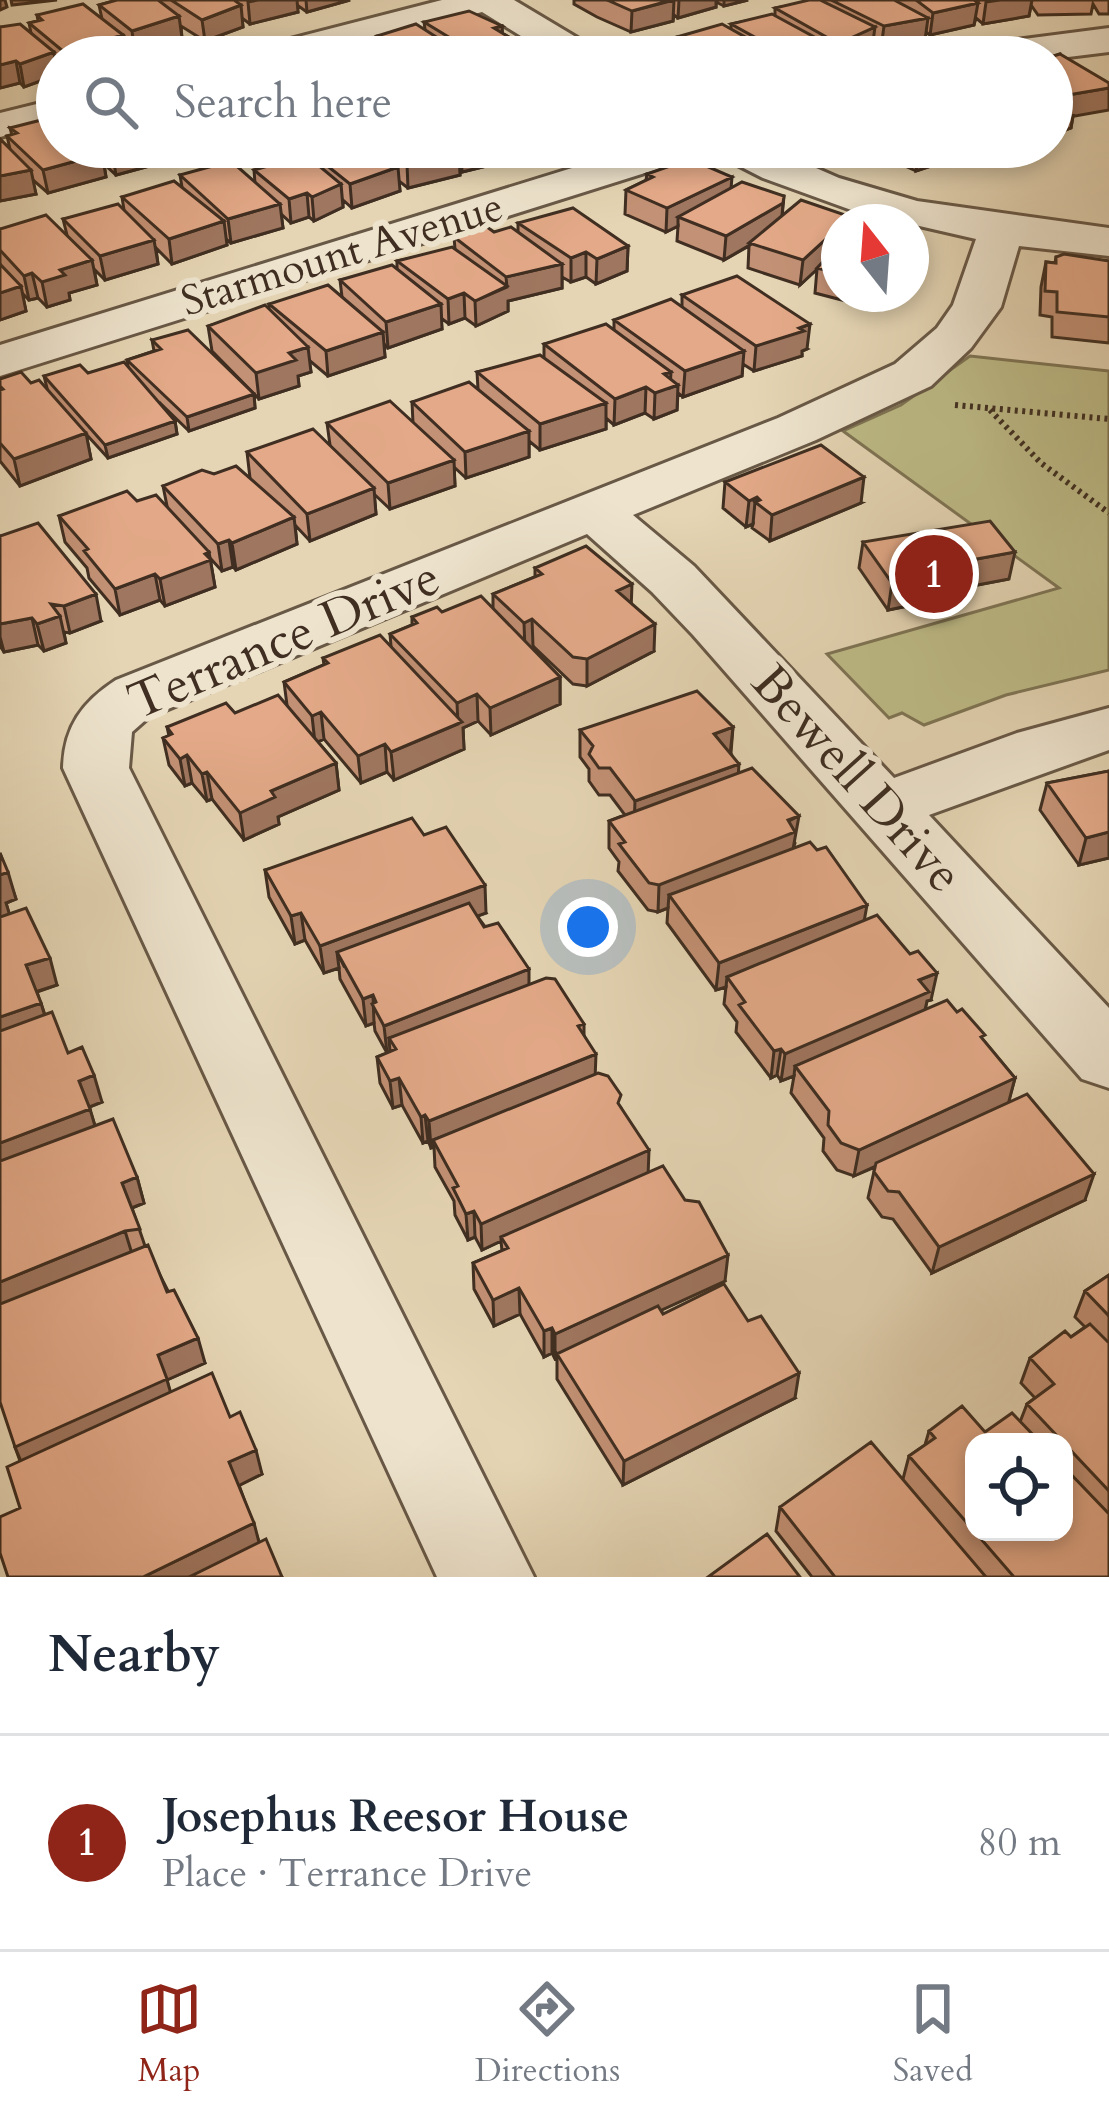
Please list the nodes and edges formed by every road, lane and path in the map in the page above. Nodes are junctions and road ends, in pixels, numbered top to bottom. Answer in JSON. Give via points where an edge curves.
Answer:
{"nodes":[{"id":1,"x":487,"y":0,"type":"edge"},
{"id":2,"x":347,"y":36,"type":"edge"},
{"id":3,"x":547,"y":36,"type":"edge"},
{"id":4,"x":1109,"y":40,"type":"edge"},
{"id":5,"x":1073,"y":45,"type":"edge"},
{"id":6,"x":36,"y":116,"type":"edge"},
{"id":7,"x":0,"y":125,"type":"edge"},
{"id":8,"x":617,"y":168,"type":"edge"},
{"id":9,"x":785,"y":168,"type":"edge"},
{"id":10,"x":1001,"y":231,"type":"junction"},
{"id":11,"x":1109,"y":242,"type":"edge"},
{"id":12,"x":0,"y":361,"type":"edge"},
{"id":13,"x":941,"y":404,"type":"dead end"},
{"id":14,"x":988,"y":409,"type":"junction"},
{"id":15,"x":1109,"y":419,"type":"edge"},
{"id":16,"x":594,"y":511,"type":"junction"},
{"id":17,"x":1109,"y":513,"type":"edge"},
{"id":18,"x":1109,"y":729,"type":"edge"},
{"id":19,"x":884,"y":808,"type":"junction"},
{"id":20,"x":1109,"y":1058,"type":"edge"},
{"id":21,"x":485,"y":1577,"type":"edge"}],
"edges":[{"from":1,"to":2,"type":"street"},
{"from":1,"to":3,"type":"street"},
{"from":4,"to":5,"type":"street"},
{"from":6,"to":7,"type":"street"},
{"from":8,"to":12,"type":"street","name":"Starmount Avenue"},
{"from":9,"to":10,"type":"street","via":[[851,196]]},
{"from":10,"to":11,"type":"street"},
{"from":10,"to":16,"type":"street","name":"Terrance Drive","via":[[977,308],[913,375]]},
{"from":13,"to":14,"type":"path"},
{"from":14,"to":15,"type":"path"},
{"from":14,"to":17,"type":"path","via":[[1041,463]]},
{"from":16,"to":19,"type":"street","name":"Bewell Drive","via":[[673,579]]},
{"from":16,"to":21,"type":"street","name":"Terrance Drive","via":[[139,695],[106,716],[96,746],[106,790]]},
{"from":18,"to":19,"type":"street"},
{"from":19,"to":20,"type":"street","name":"Bewell Drive"}]}
